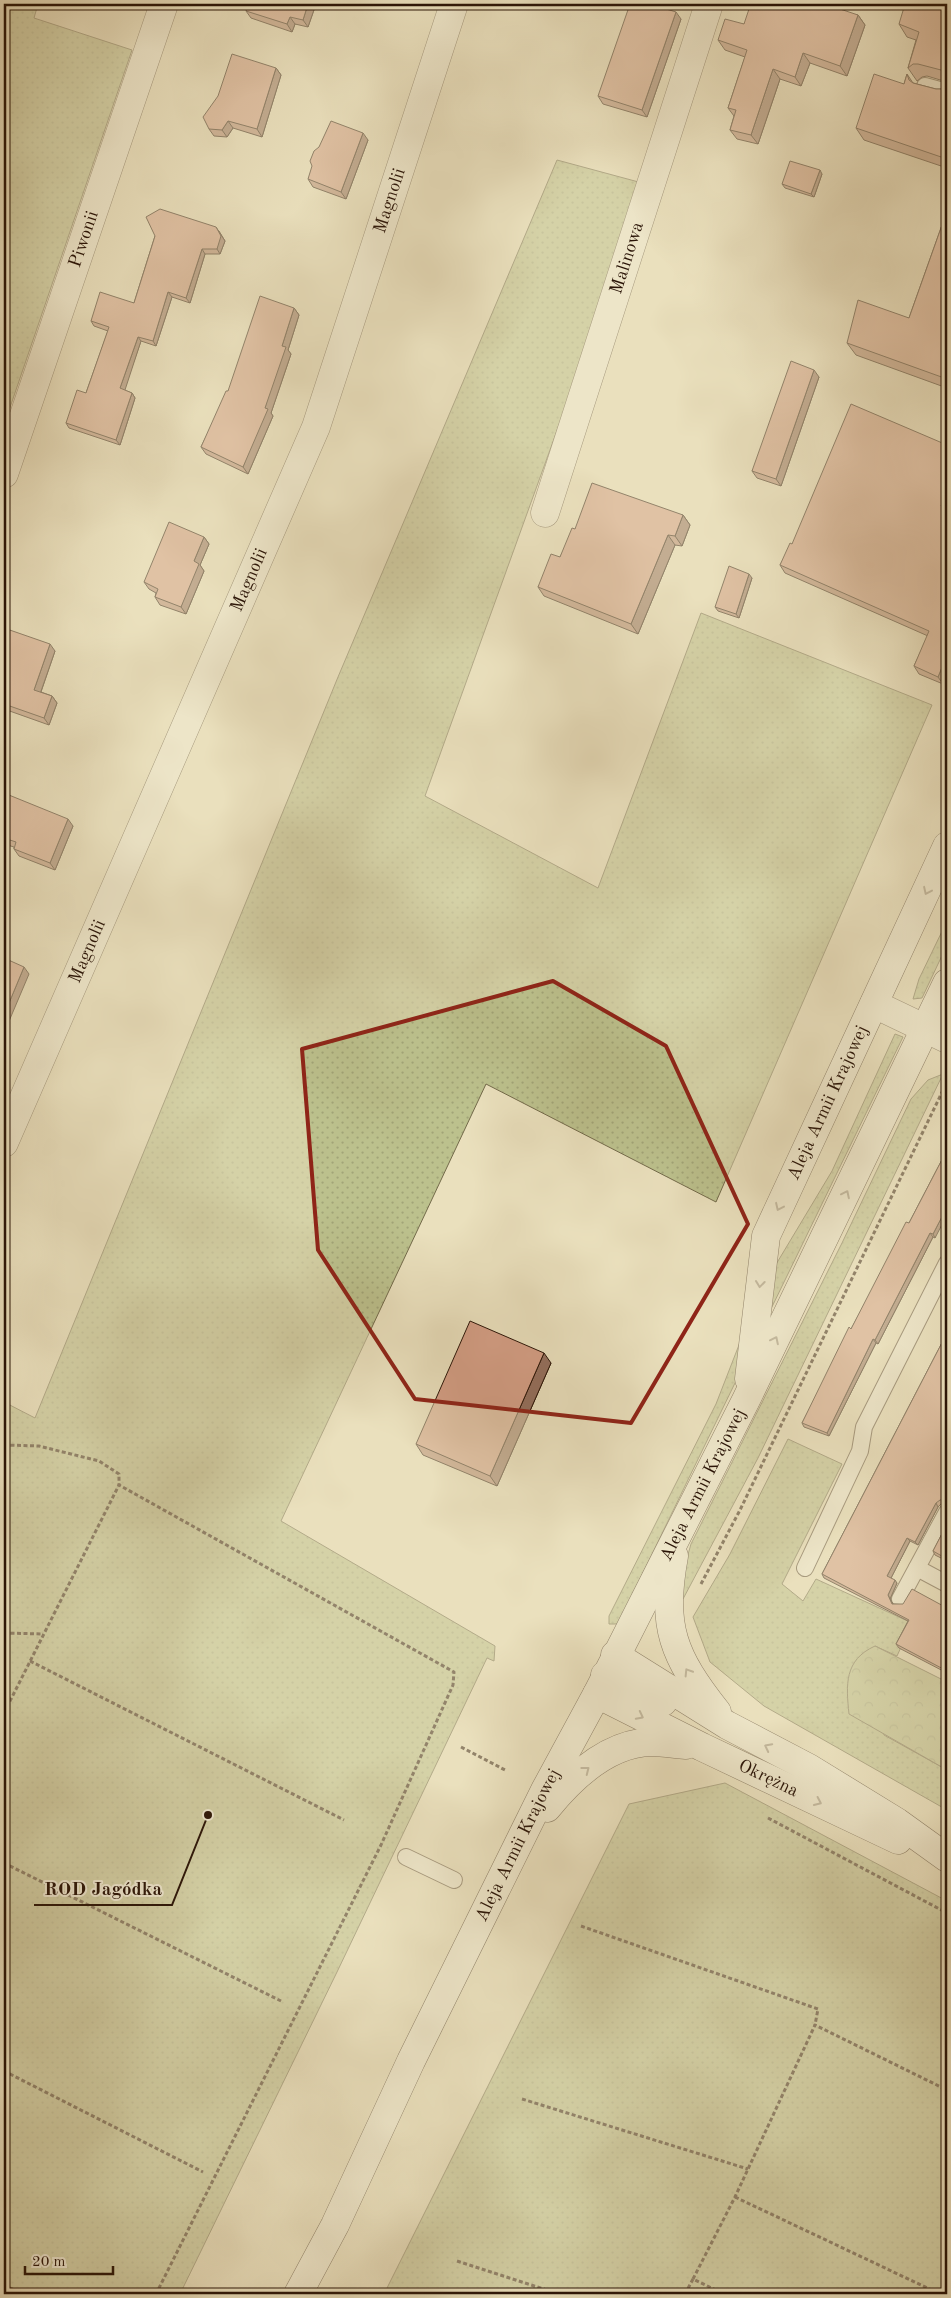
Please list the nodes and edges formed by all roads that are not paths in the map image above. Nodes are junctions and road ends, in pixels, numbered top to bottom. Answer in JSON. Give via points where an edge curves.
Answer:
{"nodes":[{"id":1,"x":164,"y":4,"type":"edge"},
{"id":2,"x":454,"y":4,"type":"edge"},
{"id":3,"x":709,"y":4,"type":"edge"},
{"id":4,"x":925,"y":86,"type":"edge"},
{"id":5,"x":947,"y":92,"type":"edge"},
{"id":6,"x":4,"y":474,"type":"edge"},
{"id":7,"x":546,"y":513,"type":"dead end"},
{"id":8,"x":947,"y":846,"type":"edge"},
{"id":9,"x":947,"y":983,"type":"edge"},
{"id":10,"x":874,"y":1004,"type":"junction"},
{"id":11,"x":937,"y":1033,"type":"edge"},
{"id":12,"x":4,"y":1142,"type":"edge"},
{"id":13,"x":947,"y":1263,"type":"edge"},
{"id":14,"x":746,"y":1400,"type":"junction"},
{"id":15,"x":947,"y":1512,"type":"edge"},
{"id":16,"x":679,"y":1530,"type":"junction"},
{"id":17,"x":805,"y":1568,"type":"dead end"},
{"id":18,"x":917,"y":1568,"type":"junction"},
{"id":19,"x":947,"y":1584,"type":"edge"},
{"id":20,"x":900,"y":1599,"type":"dead end"},
{"id":21,"x":606,"y":1675,"type":"junction"},
{"id":22,"x":727,"y":1725,"type":"junction"},
{"id":23,"x":702,"y":1747,"type":"junction"},
{"id":24,"x":518,"y":1844,"type":"junction"},
{"id":25,"x":406,"y":1857,"type":"dead end"},
{"id":26,"x":946,"y":1857,"type":"edge"},
{"id":27,"x":454,"y":1880,"type":"dead end"},
{"id":28,"x":298,"y":2294,"type":"edge"}],
"edges":[{"from":1,"to":6,"type":"street","name":"Piwonii"},
{"from":2,"to":12,"type":"street","name":"Magnolii","via":[[316,427]]},
{"from":3,"to":7,"type":"street","name":"Malinowa"},
{"from":4,"to":5,"type":"lane"},
{"from":8,"to":10,"type":"street","name":"Aleja Armii Krajowej","one_way":true},
{"from":9,"to":11,"type":"street","name":"Aleja Armii Krajowej"},
{"from":10,"to":11,"type":"street"},
{"from":10,"to":14,"type":"street","name":"Aleja Armii Krajowej","one_way":true,"via":[[766,1236]]},
{"from":14,"to":11,"type":"street","name":"Aleja Armii Krajowej","one_way":true},
{"from":13,"to":17,"type":"lane","via":[[864,1427],[860,1451]]},
{"from":14,"to":16,"type":"street","name":"Aleja Armii Krajowej"},
{"from":15,"to":18,"type":"lane"},
{"from":16,"to":21,"type":"street","name":"Aleja Armii Krajowej"},
{"from":22,"to":16,"type":"street","one_way":true,"via":[[684,1667],[671,1630],[669,1584]]},
{"from":18,"to":19,"type":"lane"},
{"from":18,"to":20,"type":"lane"},
{"from":21,"to":22,"type":"street","name":"Okrężna","via":[[669,1704]]},
{"from":21,"to":23,"type":"street","name":"Okrężna","one_way":true},
{"from":21,"to":24,"type":"street","name":"Aleja Armii Krajowej"},
{"from":26,"to":22,"type":"street","name":"Okrężna","one_way":true,"via":[[897,1822],[809,1768]]},
{"from":24,"to":23,"type":"street","one_way":true,"via":[[566,1786],[614,1751],[650,1742]]},
{"from":23,"to":26,"type":"street","name":"Okrężna","one_way":true,"via":[[889,1836]]},
{"from":24,"to":28,"type":"street","name":"Aleja Armii Krajowej","via":[[335,2225]]},
{"from":25,"to":27,"type":"lane"}]}
